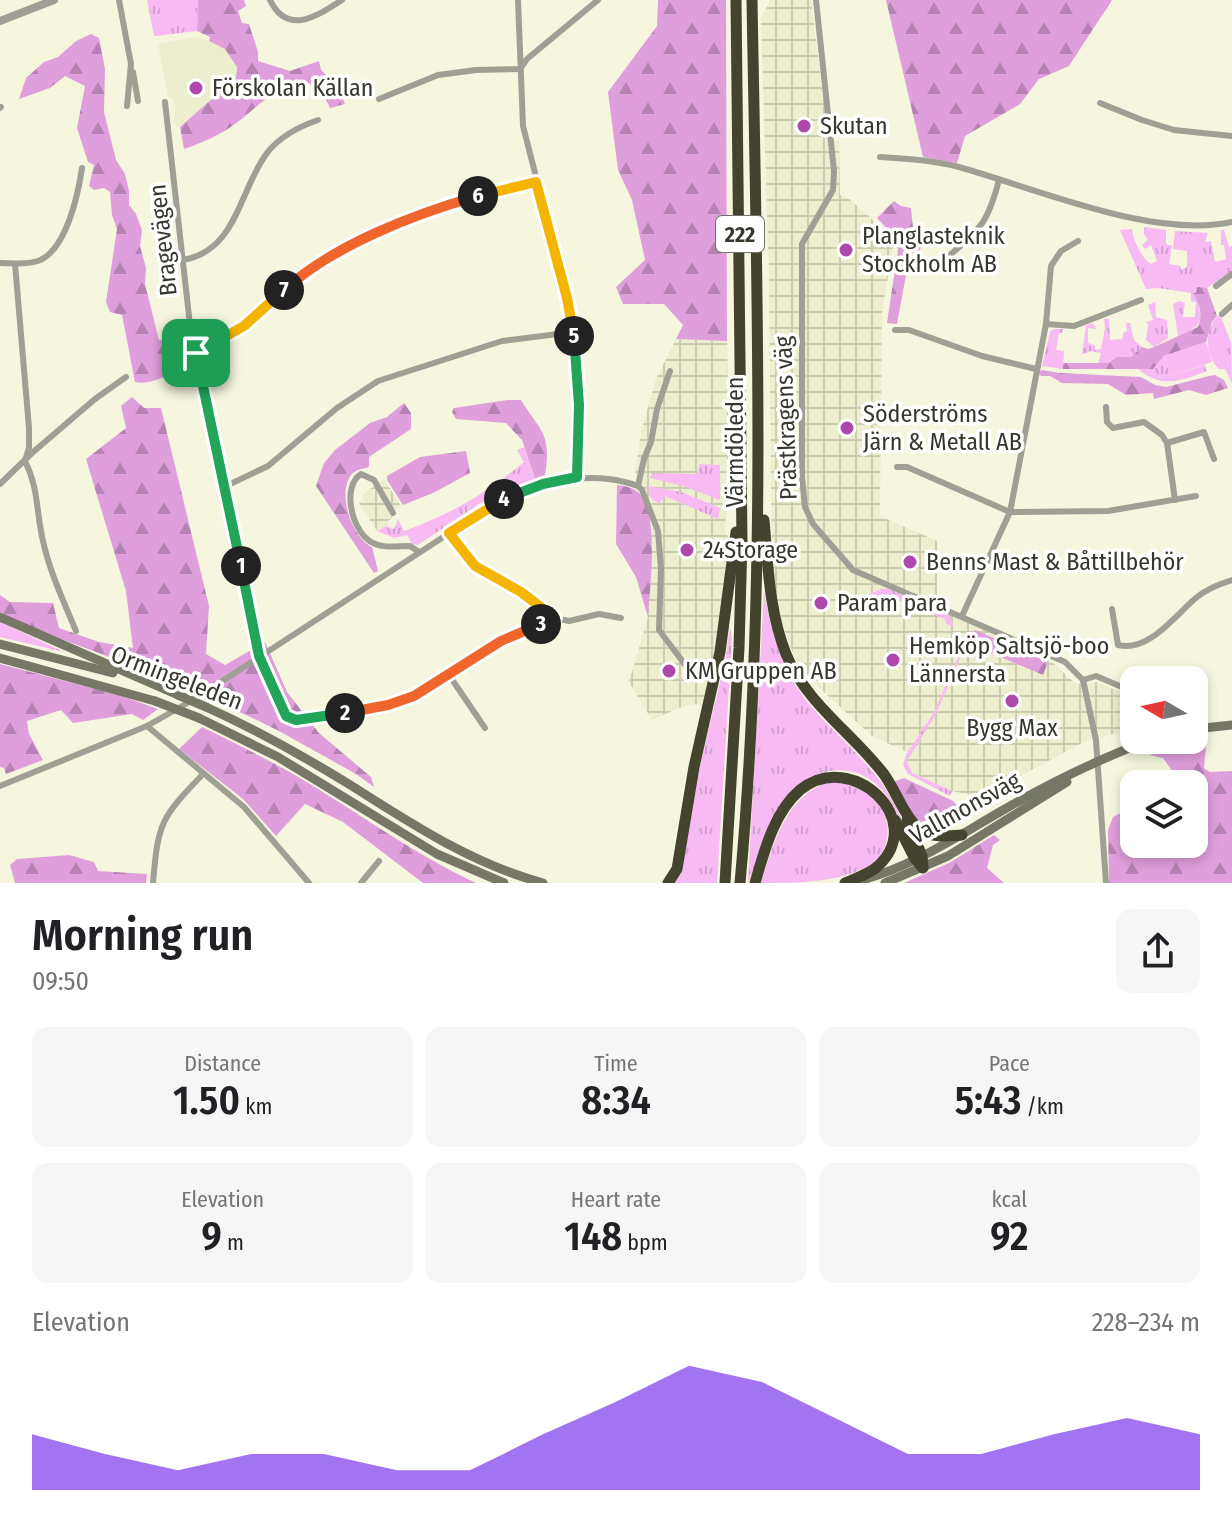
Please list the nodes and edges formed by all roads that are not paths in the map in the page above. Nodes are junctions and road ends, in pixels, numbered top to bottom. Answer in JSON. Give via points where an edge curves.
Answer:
{"nodes":[{"id":1,"x":54,"y":0,"type":"edge"},
{"id":2,"x":119,"y":0,"type":"edge"},
{"id":3,"x":270,"y":0,"type":"edge"},
{"id":4,"x":342,"y":0,"type":"edge"},
{"id":5,"x":518,"y":0,"type":"edge"},
{"id":6,"x":598,"y":0,"type":"edge"},
{"id":7,"x":736,"y":0,"type":"edge"},
{"id":8,"x":752,"y":0,"type":"edge"},
{"id":9,"x":816,"y":0,"type":"edge"},
{"id":10,"x":34,"y":4,"type":"edge"},
{"id":11,"x":0,"y":21,"type":"edge"},
{"id":12,"x":131,"y":64,"type":"junction"},
{"id":13,"x":520,"y":69,"type":"junction"},
{"id":14,"x":379,"y":99,"type":"dead end"},
{"id":15,"x":138,"y":101,"type":"dead end"},
{"id":16,"x":165,"y":102,"type":"dead end"},
{"id":17,"x":1100,"y":103,"type":"dead end"},
{"id":18,"x":127,"y":106,"type":"dead end"},
{"id":19,"x":318,"y":120,"type":"dead end"},
{"id":20,"x":1232,"y":136,"type":"edge"},
{"id":21,"x":880,"y":157,"type":"dead end"},
{"id":22,"x":82,"y":168,"type":"dead end"},
{"id":23,"x":999,"y":180,"type":"junction"},
{"id":24,"x":536,"y":182,"type":"junction"},
{"id":25,"x":1232,"y":222,"type":"edge"},
{"id":26,"x":1078,"y":241,"type":"dead end"},
{"id":27,"x":950,"y":255,"type":"dead end"},
{"id":28,"x":182,"y":260,"type":"junction"},
{"id":29,"x":0,"y":263,"type":"edge"},
{"id":30,"x":15,"y":264,"type":"junction"},
{"id":31,"x":1232,"y":274,"type":"edge"},
{"id":32,"x":1216,"y":286,"type":"dead end"},
{"id":33,"x":1141,"y":300,"type":"dead end"},
{"id":34,"x":1232,"y":305,"type":"edge"},
{"id":35,"x":1222,"y":314,"type":"dead end"},
{"id":36,"x":1046,"y":324,"type":"junction"},
{"id":37,"x":895,"y":330,"type":"dead end"},
{"id":38,"x":574,"y":332,"type":"junction"},
{"id":39,"x":196,"y":353,"type":"junction"},
{"id":40,"x":1036,"y":369,"type":"junction"},
{"id":41,"x":670,"y":371,"type":"dead end"},
{"id":42,"x":126,"y":377,"type":"dead end"},
{"id":43,"x":1106,"y":407,"type":"dead end"},
{"id":44,"x":1167,"y":443,"type":"junction"},
{"id":45,"x":1214,"y":459,"type":"dead end"},
{"id":46,"x":25,"y":461,"type":"junction"},
{"id":47,"x":897,"y":467,"type":"dead end"},
{"id":48,"x":759,"y":468,"type":"junction"},
{"id":49,"x":743,"y":469,"type":"junction"},
{"id":50,"x":577,"y":477,"type":"junction"},
{"id":51,"x":0,"y":484,"type":"edge"},
{"id":52,"x":638,"y":486,"type":"junction"},
{"id":53,"x":224,"y":487,"type":"junction"},
{"id":54,"x":1196,"y":496,"type":"dead end"},
{"id":55,"x":1175,"y":500,"type":"junction"},
{"id":56,"x":1010,"y":512,"type":"junction"},
{"id":57,"x":393,"y":513,"type":"dead end"},
{"id":58,"x":449,"y":533,"type":"junction"},
{"id":59,"x":419,"y":552,"type":"junction"},
{"id":60,"x":1232,"y":580,"type":"edge"},
{"id":61,"x":1112,"y":609,"type":"dead end"},
{"id":62,"x":962,"y":616,"type":"junction"},
{"id":63,"x":0,"y":617,"type":"edge"},
{"id":64,"x":555,"y":618,"type":"junction"},
{"id":65,"x":621,"y":618,"type":"dead end"},
{"id":66,"x":76,"y":631,"type":"dead end"},
{"id":67,"x":0,"y":644,"type":"edge"},
{"id":68,"x":259,"y":656,"type":"junction"},
{"id":69,"x":0,"y":658,"type":"edge"},
{"id":70,"x":692,"y":674,"type":"dead end"},
{"id":71,"x":449,"y":675,"type":"junction"},
{"id":72,"x":1083,"y":680,"type":"junction"},
{"id":73,"x":1120,"y":686,"type":"edge"},
{"id":74,"x":160,"y":688,"type":"junction"},
{"id":75,"x":1232,"y":725,"type":"edge"},
{"id":76,"x":147,"y":726,"type":"junction"},
{"id":77,"x":485,"y":728,"type":"dead end"},
{"id":78,"x":1208,"y":728,"type":"edge"},
{"id":79,"x":1120,"y":751,"type":"edge"},
{"id":80,"x":1099,"y":759,"type":"junction"},
{"id":81,"x":203,"y":774,"type":"junction"},
{"id":82,"x":0,"y":786,"type":"edge"},
{"id":83,"x":898,"y":797,"type":"junction"},
{"id":84,"x":889,"y":809,"type":"junction"},
{"id":85,"x":962,"y":835,"type":"junction"},
{"id":86,"x":379,"y":861,"type":"dead end"},
{"id":87,"x":920,"y":861,"type":"junction"},
{"id":88,"x":153,"y":883,"type":"edge"},
{"id":89,"x":309,"y":883,"type":"edge"},
{"id":90,"x":361,"y":883,"type":"edge"},
{"id":91,"x":504,"y":883,"type":"edge"},
{"id":92,"x":543,"y":883,"type":"edge"},
{"id":93,"x":668,"y":883,"type":"edge"},
{"id":94,"x":725,"y":883,"type":"edge"},
{"id":95,"x":740,"y":883,"type":"edge"},
{"id":96,"x":755,"y":883,"type":"edge"},
{"id":97,"x":846,"y":883,"type":"edge"},
{"id":98,"x":885,"y":883,"type":"edge"},
{"id":99,"x":1106,"y":883,"type":"edge"}],
"edges":[{"from":1,"to":10,"type":"street"},
{"from":2,"to":12,"type":"street"},
{"from":3,"to":4,"type":"street","via":[[294,21]]},
{"from":5,"to":13,"type":"street"},
{"from":6,"to":13,"type":"street"},
{"from":7,"to":49,"type":"highway","name":"Värmdöleden","number":"222"},
{"from":8,"to":48,"type":"highway","name":"Värmdöleden","number":"222"},
{"from":9,"to":62,"type":"street","name":"Prästkragens väg","via":[[834,171],[833,190],[802,244],[805,507],[853,570]]},
{"from":10,"to":11,"type":"street"},
{"from":12,"to":15,"type":"street"},
{"from":12,"to":18,"type":"street"},
{"from":13,"to":14,"type":"street","via":[[438,75]]},
{"from":13,"to":24,"type":"street","via":[[523,126]]},
{"from":16,"to":28,"type":"street","name":"Bragevägen"},
{"from":17,"to":20,"type":"street","via":[[1174,130]]},
{"from":19,"to":28,"type":"street","via":[[274,145],[229,227],[206,253]]},
{"from":21,"to":23,"type":"street","via":[[948,165]]},
{"from":22,"to":30,"type":"street","via":[[73,210],[55,249],[36,262]]},
{"from":23,"to":25,"type":"street","via":[[1158,223]]},
{"from":23,"to":27,"type":"street","via":[[990,213]]},
{"from":24,"to":38,"type":"street"},
{"from":24,"to":39,"type":"street","via":[[447,206],[339,251],[304,272],[244,326]]},
{"from":26,"to":36,"type":"street","via":[[1061,251],[1051,266]]},
{"from":28,"to":39,"type":"street","name":"Bragevägen"},
{"from":29,"to":30,"type":"street"},
{"from":30,"to":46,"type":"street","via":[[29,428]]},
{"from":31,"to":32,"type":"street"},
{"from":33,"to":36,"type":"street","via":[[1074,326]]},
{"from":34,"to":35,"type":"street"},
{"from":36,"to":40,"type":"street"},
{"from":37,"to":40,"type":"street"},
{"from":38,"to":50,"type":"street"},
{"from":38,"to":53,"type":"street","via":[[502,341],[378,381],[349,398],[268,466]]},
{"from":39,"to":53,"type":"street","name":"Bragevägen"},
{"from":40,"to":56,"type":"street"},
{"from":41,"to":52,"type":"street"},
{"from":42,"to":46,"type":"street"},
{"from":43,"to":44,"type":"street","via":[[1113,428],[1144,422]]},
{"from":44,"to":45,"type":"street","via":[[1204,432]]},
{"from":44,"to":55,"type":"street"},
{"from":46,"to":51,"type":"street"},
{"from":46,"to":66,"type":"street","via":[[38,498],[46,553]]},
{"from":47,"to":56,"type":"street"},
{"from":48,"to":83,"type":"highway","via":[[767,575],[786,655],[812,697],[862,749]]},
{"from":48,"to":95,"type":"highway","name":"Värmdöleden","number":"222"},
{"from":49,"to":93,"type":"highway","via":[[720,652],[677,869]]},
{"from":49,"to":94,"type":"highway","name":"Värmdöleden","number":"222"},
{"from":50,"to":52,"type":"street"},
{"from":50,"to":58,"type":"street","via":[[511,496]]},
{"from":52,"to":70,"type":"street","via":[[658,531],[659,634]]},
{"from":53,"to":68,"type":"street","name":"Bragevägen"},
{"from":54,"to":55,"type":"street"},
{"from":55,"to":56,"type":"street","via":[[1108,511]]},
{"from":56,"to":62,"type":"street"},
{"from":57,"to":59,"type":"street","via":[[373,478],[356,478],[352,507],[362,535],[375,544],[410,546]]},
{"from":58,"to":59,"type":"street"},
{"from":58,"to":64,"type":"street","via":[[475,566]]},
{"from":59,"to":68,"type":"street"},
{"from":60,"to":61,"type":"street","via":[[1200,595],[1143,643],[1118,645]]},
{"from":62,"to":72,"type":"street","name":"Prästkragens väg","via":[[1065,662]]},
{"from":63,"to":74,"type":"main road"},
{"from":64,"to":65,"type":"street"},
{"from":64,"to":71,"type":"street","via":[[501,641]]},
{"from":67,"to":74,"type":"main road","name":"Ormingeleden"},
{"from":68,"to":71,"type":"street","name":"Bragevägen","via":[[292,720],[388,705]]},
{"from":68,"to":76,"type":"street"},
{"from":69,"to":91,"type":"main road","name":"Ormingeleden","bridge":true,"via":[[199,718],[291,764],[437,854]]},
{"from":71,"to":77,"type":"street"},
{"from":72,"to":73,"type":"street","name":"Prästkragens väg","via":[[1096,676]]},
{"from":72,"to":80,"type":"street"},
{"from":74,"to":92,"type":"main road","name":"Ormingeleden","bridge":true,"via":[[268,736],[445,844]]},
{"from":75,"to":78,"type":"main road"},
{"from":76,"to":81,"type":"street"},
{"from":76,"to":82,"type":"street"},
{"from":79,"to":80,"type":"main road"},
{"from":80,"to":85,"type":"main road","name":"Vallmonsväg"},
{"from":80,"to":87,"type":"main road","via":[[982,837]]},
{"from":80,"to":99,"type":"street"},
{"from":81,"to":88,"type":"street","via":[[162,823]]},
{"from":81,"to":89,"type":"street","via":[[244,807]]},
{"from":83,"to":85,"type":"highway","via":[[927,834]]},
{"from":83,"to":87,"type":"highway"},
{"from":84,"to":87,"type":"highway"},
{"from":84,"to":96,"type":"highway","via":[[871,787],[850,779],[830,777],[801,789],[782,813]]},
{"from":84,"to":97,"type":"highway","via":[[891,847],[876,868]]},
{"from":85,"to":87,"type":"main road","name":"Vallmonsväg"},
{"from":86,"to":90,"type":"street"},
{"from":87,"to":97,"type":"main road","name":"Vallmonsväg"},
{"from":87,"to":98,"type":"main road"}]}
